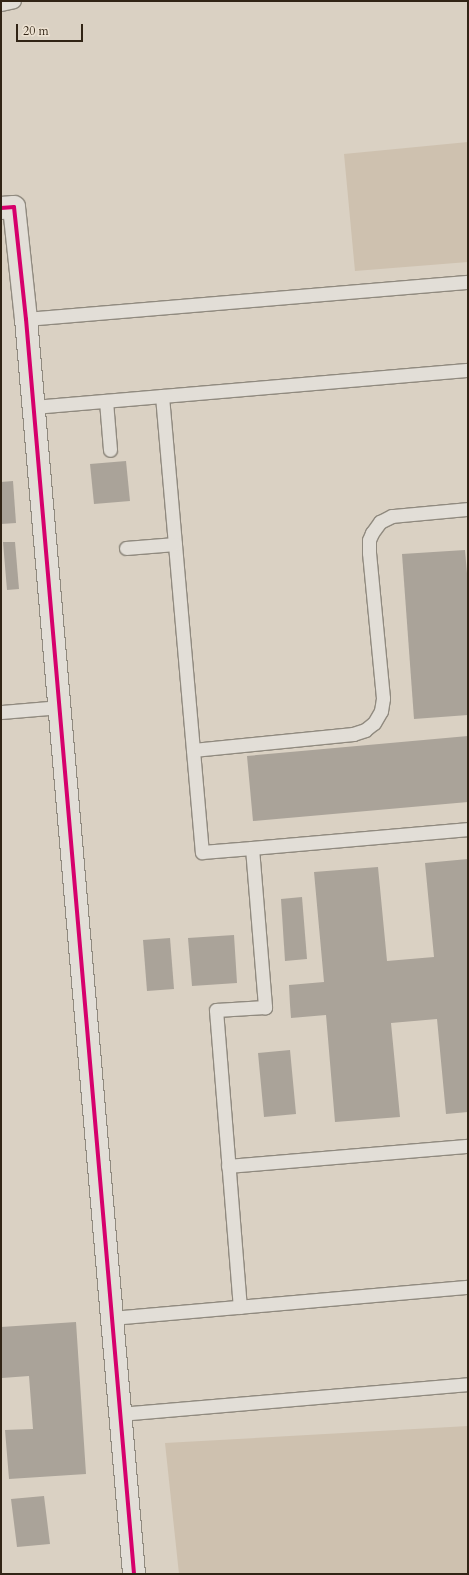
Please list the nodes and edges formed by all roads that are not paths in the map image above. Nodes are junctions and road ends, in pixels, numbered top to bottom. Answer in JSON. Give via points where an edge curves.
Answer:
{"nodes":[{"id":1,"x":14,"y":1,"type":"edge"},
{"id":2,"x":1,"y":4,"type":"edge"},
{"id":3,"x":1,"y":208,"type":"edge"},
{"id":4,"x":468,"y":282,"type":"edge"},
{"id":5,"x":26,"y":320,"type":"junction"},
{"id":6,"x":468,"y":370,"type":"edge"},
{"id":7,"x":162,"y":396,"type":"junction"},
{"id":8,"x":106,"y":401,"type":"junction"},
{"id":9,"x":34,"y":407,"type":"junction"},
{"id":10,"x":110,"y":450,"type":"dead end"},
{"id":11,"x":468,"y":509,"type":"edge"},
{"id":12,"x":175,"y":544,"type":"junction"},
{"id":13,"x":126,"y":548,"type":"dead end"},
{"id":14,"x":60,"y":707,"type":"junction"},
{"id":15,"x":1,"y":712,"type":"edge"},
{"id":16,"x":193,"y":750,"type":"junction"},
{"id":17,"x":468,"y":829,"type":"edge"},
{"id":18,"x":252,"y":848,"type":"junction"},
{"id":19,"x":468,"y":1146,"type":"edge"},
{"id":20,"x":228,"y":1166,"type":"junction"},
{"id":21,"x":468,"y":1287,"type":"edge"},
{"id":22,"x":240,"y":1307,"type":"junction"},
{"id":23,"x":112,"y":1318,"type":"junction"},
{"id":24,"x":468,"y":1384,"type":"edge"},
{"id":25,"x":120,"y":1414,"type":"junction"},
{"id":26,"x":134,"y":1574,"type":"edge"}],
"edges":[{"from":1,"to":2,"type":"lane"},
{"from":3,"to":5,"type":"street","via":[[14,207]]},
{"from":4,"to":5,"type":"lane"},
{"from":5,"to":9,"type":"street"},
{"from":6,"to":7,"type":"lane"},
{"from":7,"to":8,"type":"lane"},
{"from":7,"to":12,"type":"lane"},
{"from":8,"to":9,"type":"lane"},
{"from":8,"to":10,"type":"lane"},
{"from":9,"to":14,"type":"street"},
{"from":11,"to":16,"type":"lane","via":[[392,516],[380,522],[372,533],[369,553],[383,698],[381,711],[370,726],[353,734]]},
{"from":12,"to":13,"type":"lane"},
{"from":12,"to":16,"type":"lane"},
{"from":14,"to":15,"type":"lane"},
{"from":14,"to":23,"type":"street"},
{"from":16,"to":18,"type":"lane","via":[[202,852]]},
{"from":17,"to":18,"type":"lane"},
{"from":18,"to":20,"type":"lane","via":[[265,1007],[216,1010]]},
{"from":19,"to":20,"type":"lane"},
{"from":20,"to":22,"type":"lane"},
{"from":21,"to":22,"type":"lane"},
{"from":22,"to":23,"type":"lane"},
{"from":23,"to":25,"type":"street"},
{"from":24,"to":25,"type":"lane"},
{"from":25,"to":26,"type":"street"}]}
